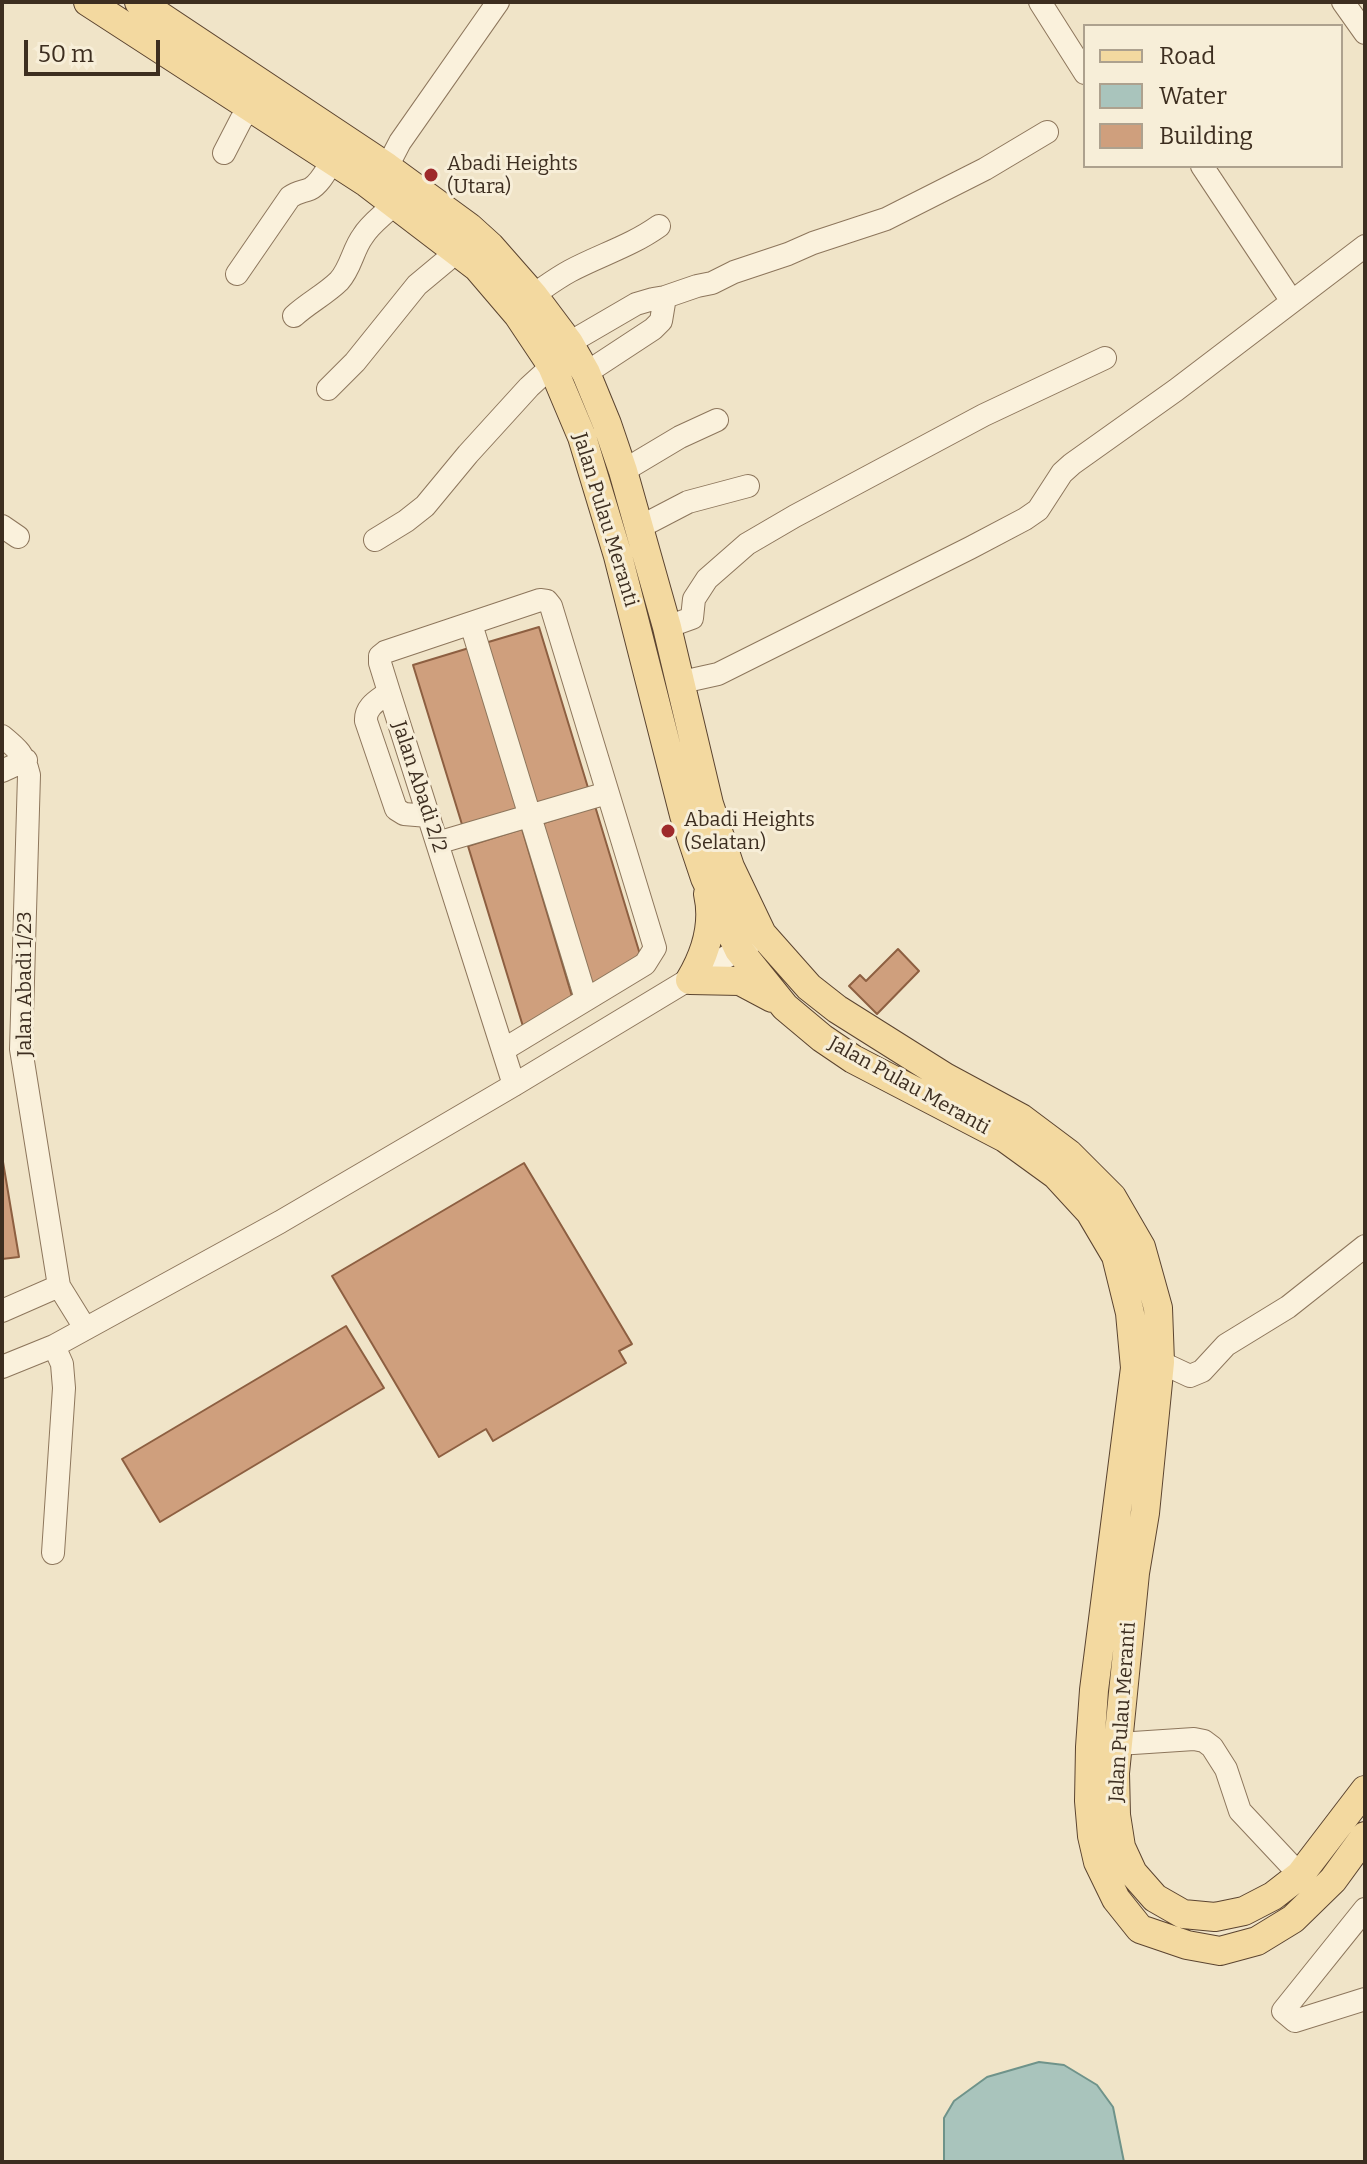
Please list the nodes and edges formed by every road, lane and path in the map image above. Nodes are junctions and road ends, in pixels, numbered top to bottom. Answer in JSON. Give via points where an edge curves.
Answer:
{"nodes":[{"id":1,"x":88,"y":2,"type":"edge"},
{"id":2,"x":498,"y":2,"type":"edge"},
{"id":3,"x":1040,"y":2,"type":"edge"},
{"id":4,"x":1343,"y":2,"type":"edge"},
{"id":5,"x":157,"y":7,"type":"edge"},
{"id":6,"x":1365,"y":33,"type":"edge"},
{"id":7,"x":1083,"y":70,"type":"edge"},
{"id":8,"x":251,"y":107,"type":"junction"},
{"id":9,"x":1047,"y":132,"type":"dead end"},
{"id":10,"x":224,"y":153,"type":"dead end"},
{"id":11,"x":333,"y":160,"type":"junction"},
{"id":12,"x":387,"y":167,"type":"junction"},
{"id":13,"x":1203,"y":168,"type":"edge"},
{"id":14,"x":394,"y":204,"type":"junction"},
{"id":15,"x":659,"y":226,"type":"dead end"},
{"id":16,"x":1365,"y":246,"type":"edge"},
{"id":17,"x":455,"y":250,"type":"junction"},
{"id":18,"x":237,"y":274,"type":"dead end"},
{"id":19,"x":533,"y":295,"type":"junction"},
{"id":20,"x":665,"y":297,"type":"junction"},
{"id":21,"x":1291,"y":300,"type":"junction"},
{"id":22,"x":294,"y":316,"type":"dead end"},
{"id":23,"x":569,"y":343,"type":"junction"},
{"id":24,"x":1105,"y":358,"type":"dead end"},
{"id":25,"x":552,"y":366,"type":"junction"},
{"id":26,"x":586,"y":373,"type":"junction"},
{"id":27,"x":328,"y":389,"type":"dead end"},
{"id":28,"x":717,"y":420,"type":"dead end"},
{"id":29,"x":623,"y":471,"type":"junction"},
{"id":30,"x":748,"y":486,"type":"dead end"},
{"id":31,"x":640,"y":527,"type":"junction"},
{"id":32,"x":375,"y":540,"type":"dead end"},
{"id":33,"x":471,"y":624,"type":"junction"},
{"id":34,"x":667,"y":627,"type":"junction"},
{"id":35,"x":682,"y":682,"type":"junction"},
{"id":36,"x":389,"y":692,"type":"junction"},
{"id":37,"x":2,"y":736,"type":"edge"},
{"id":38,"x":26,"y":760,"type":"junction"},
{"id":39,"x":2,"y":771,"type":"edge"},
{"id":40,"x":607,"y":793,"type":"junction"},
{"id":41,"x":530,"y":815,"type":"junction"},
{"id":42,"x":428,"y":816,"type":"junction"},
{"id":43,"x":437,"y":843,"type":"junction"},
{"id":44,"x":705,"y":878,"type":"junction"},
{"id":45,"x":751,"y":942,"type":"junction"},
{"id":46,"x":690,"y":980,"type":"junction"},
{"id":47,"x":586,"y":999,"type":"junction"},
{"id":48,"x":785,"y":1007,"type":"junction"},
{"id":49,"x":503,"y":1050,"type":"junction"},
{"id":50,"x":514,"y":1085,"type":"junction"},
{"id":51,"x":1365,"y":1246,"type":"edge"},
{"id":52,"x":59,"y":1286,"type":"junction"},
{"id":53,"x":2,"y":1311,"type":"edge"},
{"id":54,"x":85,"y":1328,"type":"junction"},
{"id":55,"x":54,"y":1346,"type":"junction"},
{"id":56,"x":1160,"y":1362,"type":"junction"},
{"id":57,"x":2,"y":1367,"type":"edge"},
{"id":58,"x":53,"y":1553,"type":"dead end"},
{"id":59,"x":1118,"y":1744,"type":"junction"},
{"id":60,"x":1365,"y":1790,"type":"edge"},
{"id":61,"x":1365,"y":1836,"type":"edge"},
{"id":62,"x":1300,"y":1875,"type":"junction"},
{"id":63,"x":1364,"y":1915,"type":"edge"},
{"id":64,"x":1365,"y":1999,"type":"edge"}],
"edges":[{"from":1,"to":8,"type":"main road","name":"Jalan Pulau Meranti"},
{"from":2,"to":12,"type":"street"},
{"from":3,"to":7,"type":"street"},
{"from":4,"to":6,"type":"street"},
{"from":5,"to":12,"type":"main road","name":"Jalan Pulau Meranti"},
{"from":8,"to":10,"type":"street"},
{"from":8,"to":11,"type":"main road","name":"Jalan Pulau Meranti"},
{"from":9,"to":20,"type":"street","via":[[886,219]]},
{"from":11,"to":14,"type":"main road","name":"Jalan Pulau Meranti"},
{"from":11,"to":18,"type":"street","via":[[316,184],[290,197]]},
{"from":12,"to":19,"type":"main road","name":"Jalan Pulau Meranti","via":[[469,227]]},
{"from":13,"to":21,"type":"street"},
{"from":14,"to":17,"type":"main road","name":"Jalan Pulau Meranti"},
{"from":14,"to":22,"type":"street","via":[[361,238],[340,280]]},
{"from":15,"to":19,"type":"street"},
{"from":16,"to":21,"type":"street"},
{"from":17,"to":25,"type":"main road","name":"Jalan Pulau Meranti","via":[[518,315]]},
{"from":17,"to":27,"type":"street","via":[[417,285]]},
{"from":19,"to":23,"type":"main road","name":"Jalan Pulau Meranti"},
{"from":20,"to":23,"type":"street","via":[[636,304]]},
{"from":20,"to":26,"type":"street","via":[[661,321],[653,329]]},
{"from":21,"to":35,"type":"street","via":[[1072,464],[1038,510],[1025,519],[718,674]]},
{"from":23,"to":26,"type":"main road","name":"Jalan Pulau Meranti"},
{"from":24,"to":34,"type":"street","via":[[984,415],[747,544],[707,579],[694,599],[692,618]]},
{"from":25,"to":32,"type":"street","via":[[425,506]]},
{"from":25,"to":44,"type":"main road","name":"Jalan Pulau Meranti","via":[[598,487]]},
{"from":26,"to":29,"type":"main road","name":"Jalan Pulau Meranti"},
{"from":28,"to":29,"type":"street"},
{"from":29,"to":31,"type":"main road","name":"Jalan Pulau Meranti"},
{"from":30,"to":31,"type":"street","via":[[688,502]]},
{"from":31,"to":34,"type":"main road","name":"Jalan Pulau Meranti"},
{"from":33,"to":36,"type":"street","name":"Jalan Abadi 2/2","via":[[380,656]]},
{"from":33,"to":40,"type":"street","name":"Jalan Abadi 2/2","via":[[547,601]]},
{"from":33,"to":41,"type":"street"},
{"from":34,"to":35,"type":"main road","name":"Jalan Pulau Meranti"},
{"from":35,"to":45,"type":"main road","name":"Jalan Pulau Meranti","via":[[709,804]]},
{"from":36,"to":42,"type":"street","name":"Jalan Abadi 2/2"},
{"from":36,"to":42,"type":"street","via":[[370,707],[366,721],[396,809]]},
{"from":37,"to":38,"type":"street"},
{"from":38,"to":39,"type":"street"},
{"from":38,"to":52,"type":"street","name":"Jalan Abadi 1/23","via":[[21,1049]]},
{"from":40,"to":41,"type":"street"},
{"from":40,"to":47,"type":"street","via":[[655,948],[645,964]]},
{"from":41,"to":43,"type":"street"},
{"from":41,"to":47,"type":"street"},
{"from":42,"to":43,"type":"street","name":"Jalan Abadi 2/2"},
{"from":43,"to":49,"type":"street","name":"Jalan Abadi 2/2"},
{"from":44,"to":45,"type":"main road","name":"Jalan Pulau Meranti"},
{"from":44,"to":46,"type":"main road","via":[[711,922],[705,951]]},
{"from":45,"to":46,"type":"street"},
{"from":45,"to":48,"type":"main road","name":"Jalan Pulau Meranti"},
{"from":45,"to":56,"type":"main road","name":"Jalan Pulau Meranti","via":[[837,1009],[1021,1118],[1069,1154],[1112,1197],[1141,1247],[1158,1308]]},
{"from":46,"to":48,"type":"main road","via":[[740,981]]},
{"from":46,"to":50,"type":"street"},
{"from":47,"to":49,"type":"street"},
{"from":48,"to":61,"type":"main road","name":"Jalan Pulau Meranti","via":[[853,1059],[1005,1138],[1056,1175],[1090,1212],[1116,1256],[1130,1313],[1135,1368],[1094,1690],[1089,1801],[1098,1862],[1116,1899],[1140,1929],[1220,1951],[1257,1941],[1293,1919],[1333,1880]]},
{"from":49,"to":50,"type":"street","name":"Jalan Abadi 2/2"},
{"from":50,"to":54,"type":"street"},
{"from":51,"to":56,"type":"street","via":[[1288,1307],[1226,1345],[1202,1371],[1190,1376]]},
{"from":52,"to":53,"type":"street"},
{"from":52,"to":54,"type":"street","name":"Jalan Abadi 1/23"},
{"from":54,"to":55,"type":"street"},
{"from":55,"to":57,"type":"street"},
{"from":55,"to":58,"type":"street","via":[[64,1388]]},
{"from":56,"to":59,"type":"main road","name":"Jalan Pulau Meranti"},
{"from":59,"to":62,"type":"street","via":[[1204,1741],[1220,1757],[1240,1811]]},
{"from":59,"to":62,"type":"main road","name":"Jalan Pulau Meranti","via":[[1116,1815],[1121,1847],[1133,1873],[1155,1898],[1183,1914],[1215,1917],[1244,1911]]},
{"from":60,"to":62,"type":"main road","name":"Jalan Pulau Meranti"},
{"from":63,"to":64,"type":"street","via":[[1283,2011],[1295,2021]]}]}
